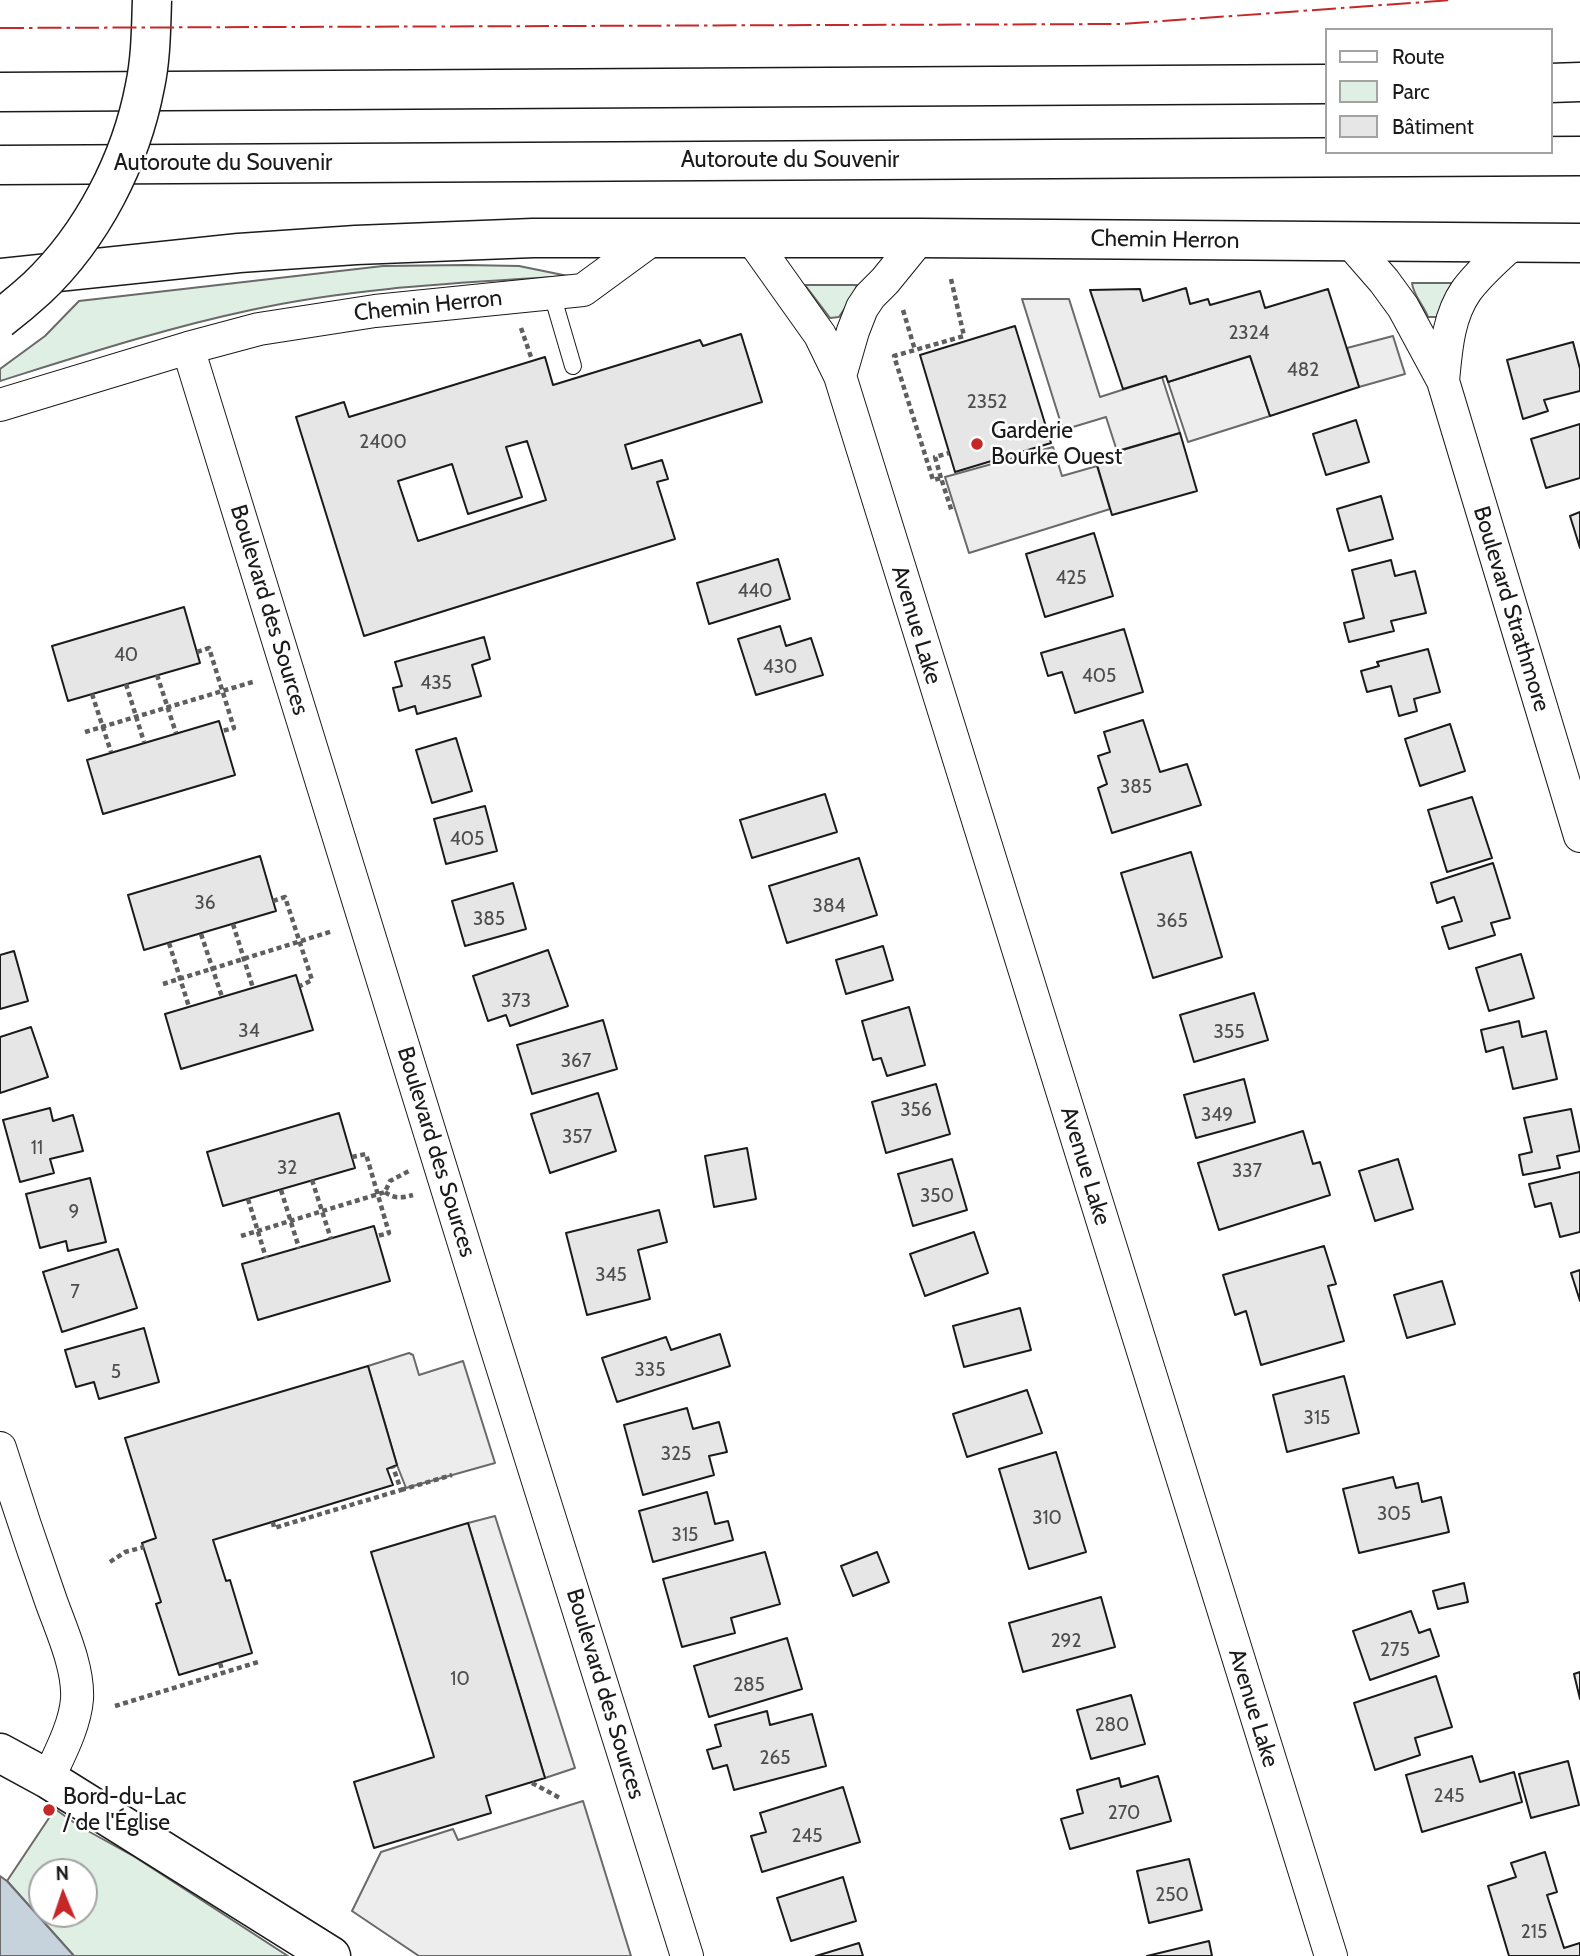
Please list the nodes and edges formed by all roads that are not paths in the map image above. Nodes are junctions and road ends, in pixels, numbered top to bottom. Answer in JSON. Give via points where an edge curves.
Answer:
{"nodes":[{"id":1,"x":152,"y":0,"type":"edge"},
{"id":2,"x":1580,"y":82,"type":"edge"},
{"id":3,"x":1552,"y":83,"type":"edge"},
{"id":4,"x":1324,"y":84,"type":"edge"},
{"id":5,"x":0,"y":92,"type":"edge"},
{"id":6,"x":1580,"y":156,"type":"edge"},
{"id":7,"x":0,"y":165,"type":"edge"},
{"id":8,"x":654,"y":238,"type":"junction"},
{"id":9,"x":751,"y":238,"type":"junction"},
{"id":10,"x":920,"y":238,"type":"junction"},
{"id":11,"x":1350,"y":242,"type":"junction"},
{"id":12,"x":1513,"y":243,"type":"junction"},
{"id":13,"x":1580,"y":243,"type":"edge"},
{"id":14,"x":0,"y":278,"type":"edge"},
{"id":15,"x":554,"y":292,"type":"junction"},
{"id":16,"x":0,"y":319,"type":"edge"},
{"id":17,"x":1436,"y":342,"type":"junction"},
{"id":18,"x":188,"y":348,"type":"junction"},
{"id":19,"x":573,"y":366,"type":"dead end"},
{"id":20,"x":840,"y":376,"type":"junction"},
{"id":21,"x":0,"y":405,"type":"edge"},
{"id":22,"x":1580,"y":836,"type":"edge"},
{"id":23,"x":0,"y":1448,"type":"edge"},
{"id":24,"x":0,"y":1753,"type":"edge"},
{"id":25,"x":48,"y":1779,"type":"junction"},
{"id":26,"x":331,"y":1956,"type":"edge"},
{"id":27,"x":687,"y":1956,"type":"edge"},
{"id":28,"x":1331,"y":1956,"type":"edge"}],
"edges":[{"from":1,"to":16,"type":"main road","bridge":true,"via":[[146,84],[132,137],[113,181],[58,265]]},
{"from":2,"to":3,"type":"main road"},
{"from":4,"to":5,"type":"main road"},
{"from":6,"to":7,"type":"main road","name":"Autoroute du Souvenir"},
{"from":8,"to":9,"type":"main road","name":"Chemin Herron"},
{"from":8,"to":14,"type":"main road","name":"Chemin Herron","via":[[356,245]]},
{"from":8,"to":15,"type":"street","name":"Chemin Herron","via":[[583,290]]},
{"from":9,"to":10,"type":"main road","name":"Chemin Herron"},
{"from":9,"to":20,"type":"street","name":"Avenue Lake","via":[[820,335]]},
{"from":10,"to":11,"type":"main road","name":"Chemin Herron"},
{"from":10,"to":20,"type":"street","via":[[862,308]]},
{"from":11,"to":12,"type":"main road","name":"Chemin Herron"},
{"from":11,"to":17,"type":"street"},
{"from":12,"to":13,"type":"main road","name":"Chemin Herron"},
{"from":12,"to":17,"type":"street","name":"Boulevard Strathmore","via":[[1466,291]]},
{"from":15,"to":18,"type":"street","name":"Chemin Herron","via":[[317,319]]},
{"from":15,"to":19,"type":"lane"},
{"from":17,"to":22,"type":"street","name":"Boulevard Strathmore","via":[[1443,381]]},
{"from":18,"to":21,"type":"street","name":"Chemin Herron"},
{"from":18,"to":27,"type":"street","name":"Boulevard des Sources"},
{"from":20,"to":28,"type":"street","name":"Avenue Lake"},
{"from":23,"to":25,"type":"street","via":[[77,1687],[73,1717]]},
{"from":24,"to":25,"type":"main road"},
{"from":25,"to":26,"type":"main road"}]}
